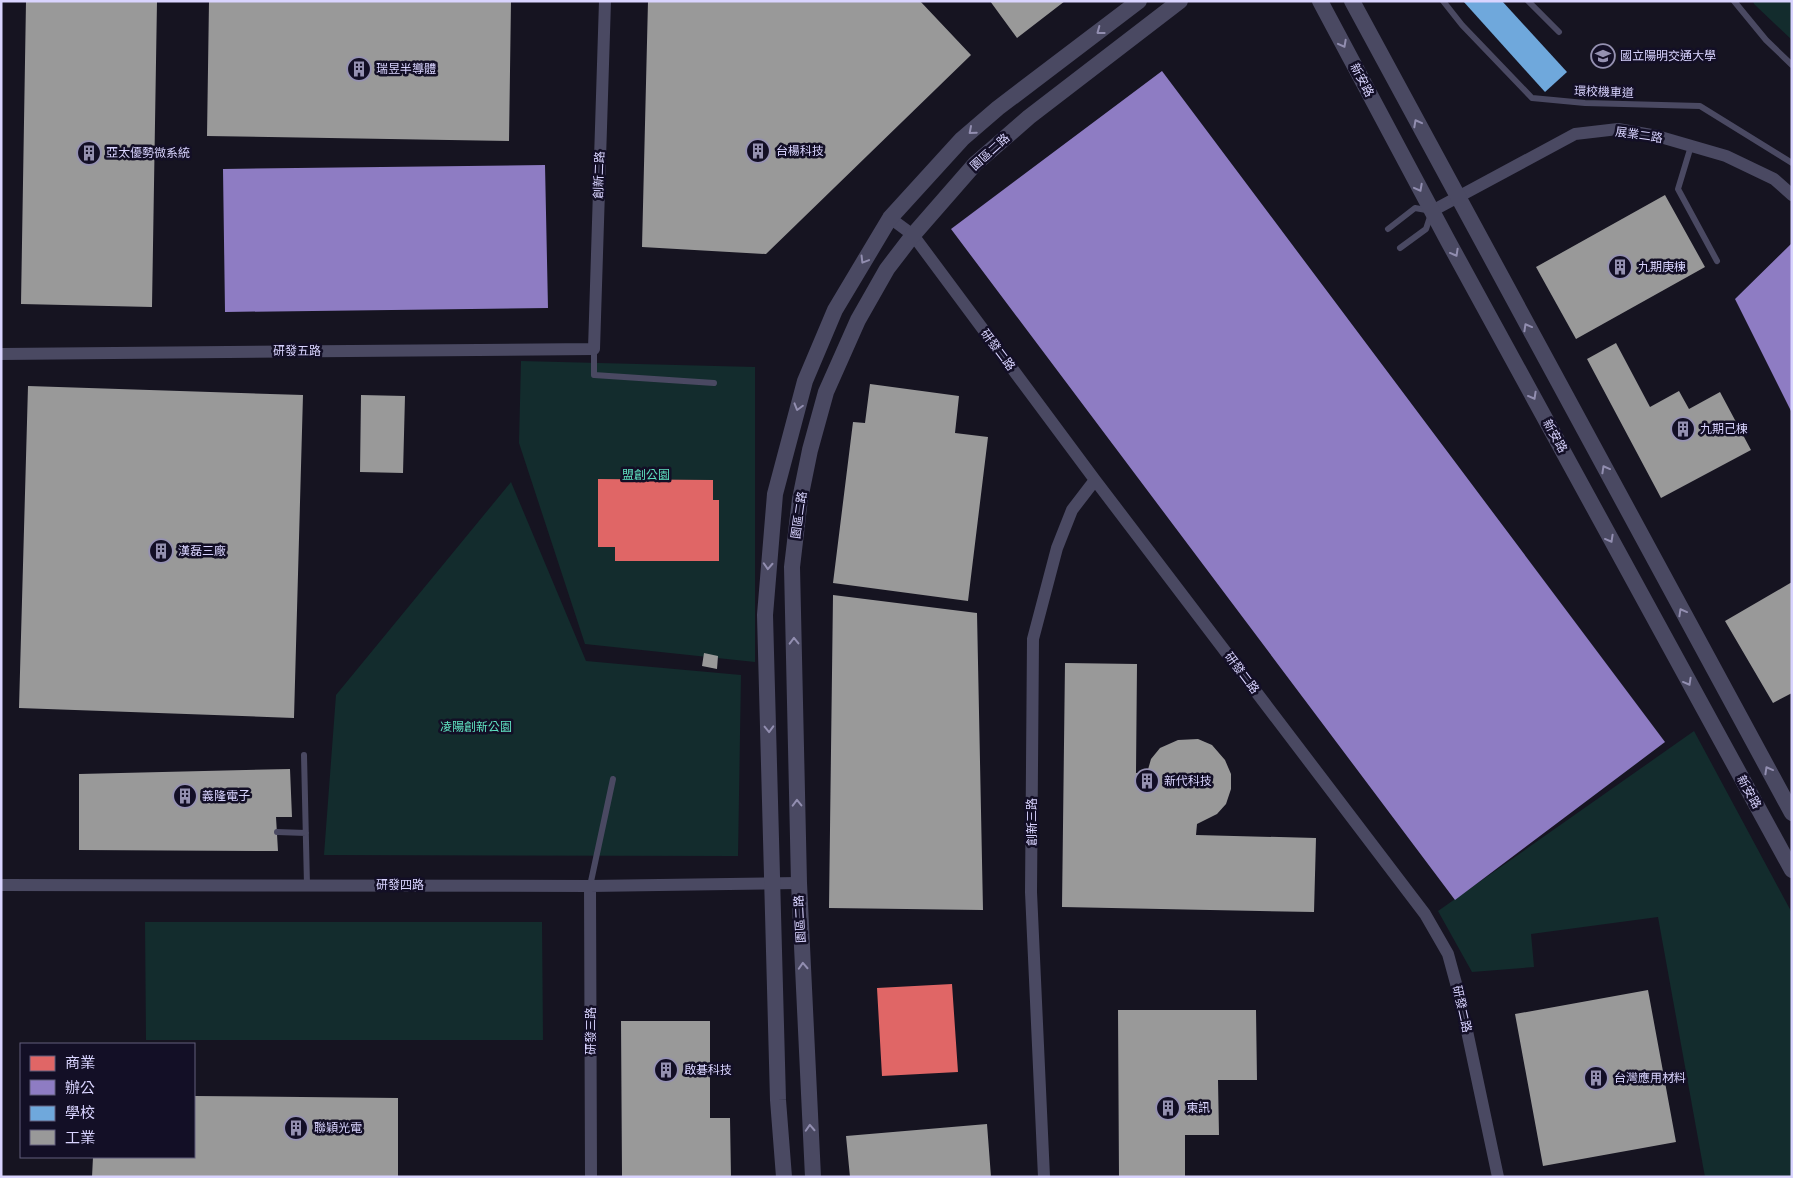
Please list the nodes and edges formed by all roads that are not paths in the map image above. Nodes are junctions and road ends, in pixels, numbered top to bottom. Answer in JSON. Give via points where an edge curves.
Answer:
{"nodes":[{"id":1,"x":605,"y":1,"type":"edge"},
{"id":2,"x":1139,"y":1,"type":"edge"},
{"id":3,"x":1180,"y":1,"type":"edge"},
{"id":4,"x":1320,"y":1,"type":"edge"},
{"id":5,"x":1352,"y":1,"type":"edge"},
{"id":6,"x":1443,"y":1,"type":"edge"},
{"id":7,"x":1528,"y":1,"type":"edge"},
{"id":8,"x":1734,"y":1,"type":"edge"},
{"id":9,"x":1559,"y":32,"type":"dead end"},
{"id":10,"x":1792,"y":65,"type":"edge"},
{"id":11,"x":1691,"y":146,"type":"junction"},
{"id":12,"x":1792,"y":163,"type":"edge"},
{"id":13,"x":1792,"y":195,"type":"edge"},
{"id":14,"x":1456,"y":197,"type":"junction"},
{"id":15,"x":1432,"y":210,"type":"junction"},
{"id":16,"x":890,"y":218,"type":"junction"},
{"id":17,"x":1388,"y":229,"type":"dead end"},
{"id":18,"x":913,"y":235,"type":"junction"},
{"id":19,"x":1400,"y":248,"type":"dead end"},
{"id":20,"x":1718,"y":261,"type":"dead end"},
{"id":21,"x":594,"y":349,"type":"junction"},
{"id":22,"x":1,"y":354,"type":"edge"},
{"id":23,"x":714,"y":383,"type":"dead end"},
{"id":24,"x":1095,"y":480,"type":"junction"},
{"id":25,"x":304,"y":755,"type":"dead end"},
{"id":26,"x":613,"y":779,"type":"dead end"},
{"id":27,"x":1792,"y":813,"type":"edge"},
{"id":28,"x":277,"y":832,"type":"dead end"},
{"id":29,"x":306,"y":833,"type":"junction"},
{"id":30,"x":1792,"y":870,"type":"edge"},
{"id":31,"x":774,"y":883,"type":"junction"},
{"id":32,"x":799,"y":883,"type":"junction"},
{"id":33,"x":1,"y":885,"type":"edge"},
{"id":34,"x":307,"y":885,"type":"junction"},
{"id":35,"x":590,"y":886,"type":"junction"},
{"id":36,"x":591,"y":1177,"type":"edge"},
{"id":37,"x":784,"y":1177,"type":"edge"},
{"id":38,"x":813,"y":1177,"type":"edge"},
{"id":39,"x":1044,"y":1177,"type":"edge"},
{"id":40,"x":1498,"y":1177,"type":"edge"}],
"edges":[{"from":1,"to":21,"type":"street","name":"創新二路"},
{"from":2,"to":16,"type":"street","name":"園區二路","one_way":true,"via":[[962,139]]},
{"from":3,"to":18,"type":"street","name":"園區二路","via":[[1029,117],[975,164]]},
{"from":4,"to":15,"type":"street","name":"新安路","one_way":true},
{"from":14,"to":5,"type":"street","one_way":true},
{"from":6,"to":12,"type":"lane","name":"環校機車道","via":[[1532,98],[1700,106]]},
{"from":7,"to":9,"type":"lane"},
{"from":8,"to":10,"type":"lane"},
{"from":11,"to":13,"type":"street","name":"展業二路","via":[[1726,156],[1774,178]]},
{"from":11,"to":14,"type":"street","name":"展業二路","via":[[1618,129],[1575,134]]},
{"from":11,"to":20,"type":"lane","via":[[1678,189]]},
{"from":14,"to":15,"type":"street","name":"展業二路"},
{"from":27,"to":14,"type":"street","one_way":true},
{"from":15,"to":17,"type":"lane","via":[[1415,208]]},
{"from":15,"to":19,"type":"lane","via":[[1426,229]]},
{"from":15,"to":30,"type":"street","name":"新安路","one_way":true},
{"from":16,"to":18,"type":"street","name":"研發二路"},
{"from":16,"to":31,"type":"street","name":"園區二路","one_way":true,"via":[[835,310],[805,381],[775,494],[765,615]]},
{"from":18,"to":24,"type":"street","name":"研發二路"},
{"from":32,"to":18,"type":"street","name":"園區二路","one_way":true,"via":[[792,567],[800,499],[826,392],[858,320],[887,268]]},
{"from":21,"to":22,"type":"street","name":"研發五路"},
{"from":21,"to":23,"type":"lane","via":[[594,375]]},
{"from":24,"to":39,"type":"street","name":"創新三路","via":[[1072,510],[1033,638],[1031,892]]},
{"from":24,"to":40,"type":"street","name":"研發二路","via":[[1425,914],[1448,954]]},
{"from":25,"to":29,"type":"lane"},
{"from":26,"to":35,"type":"lane"},
{"from":28,"to":29,"type":"lane"},
{"from":29,"to":34,"type":"lane"},
{"from":31,"to":32,"type":"street","name":"研發四路"},
{"from":31,"to":35,"type":"street","name":"研發四路"},
{"from":31,"to":37,"type":"street","name":"園區二路","via":[[778,1100]]},
{"from":38,"to":32,"type":"street","name":"園區二路","one_way":true},
{"from":33,"to":34,"type":"street","name":"研發四路"},
{"from":34,"to":35,"type":"street","name":"研發四路"},
{"from":35,"to":36,"type":"street","name":"研發三路"}]}
